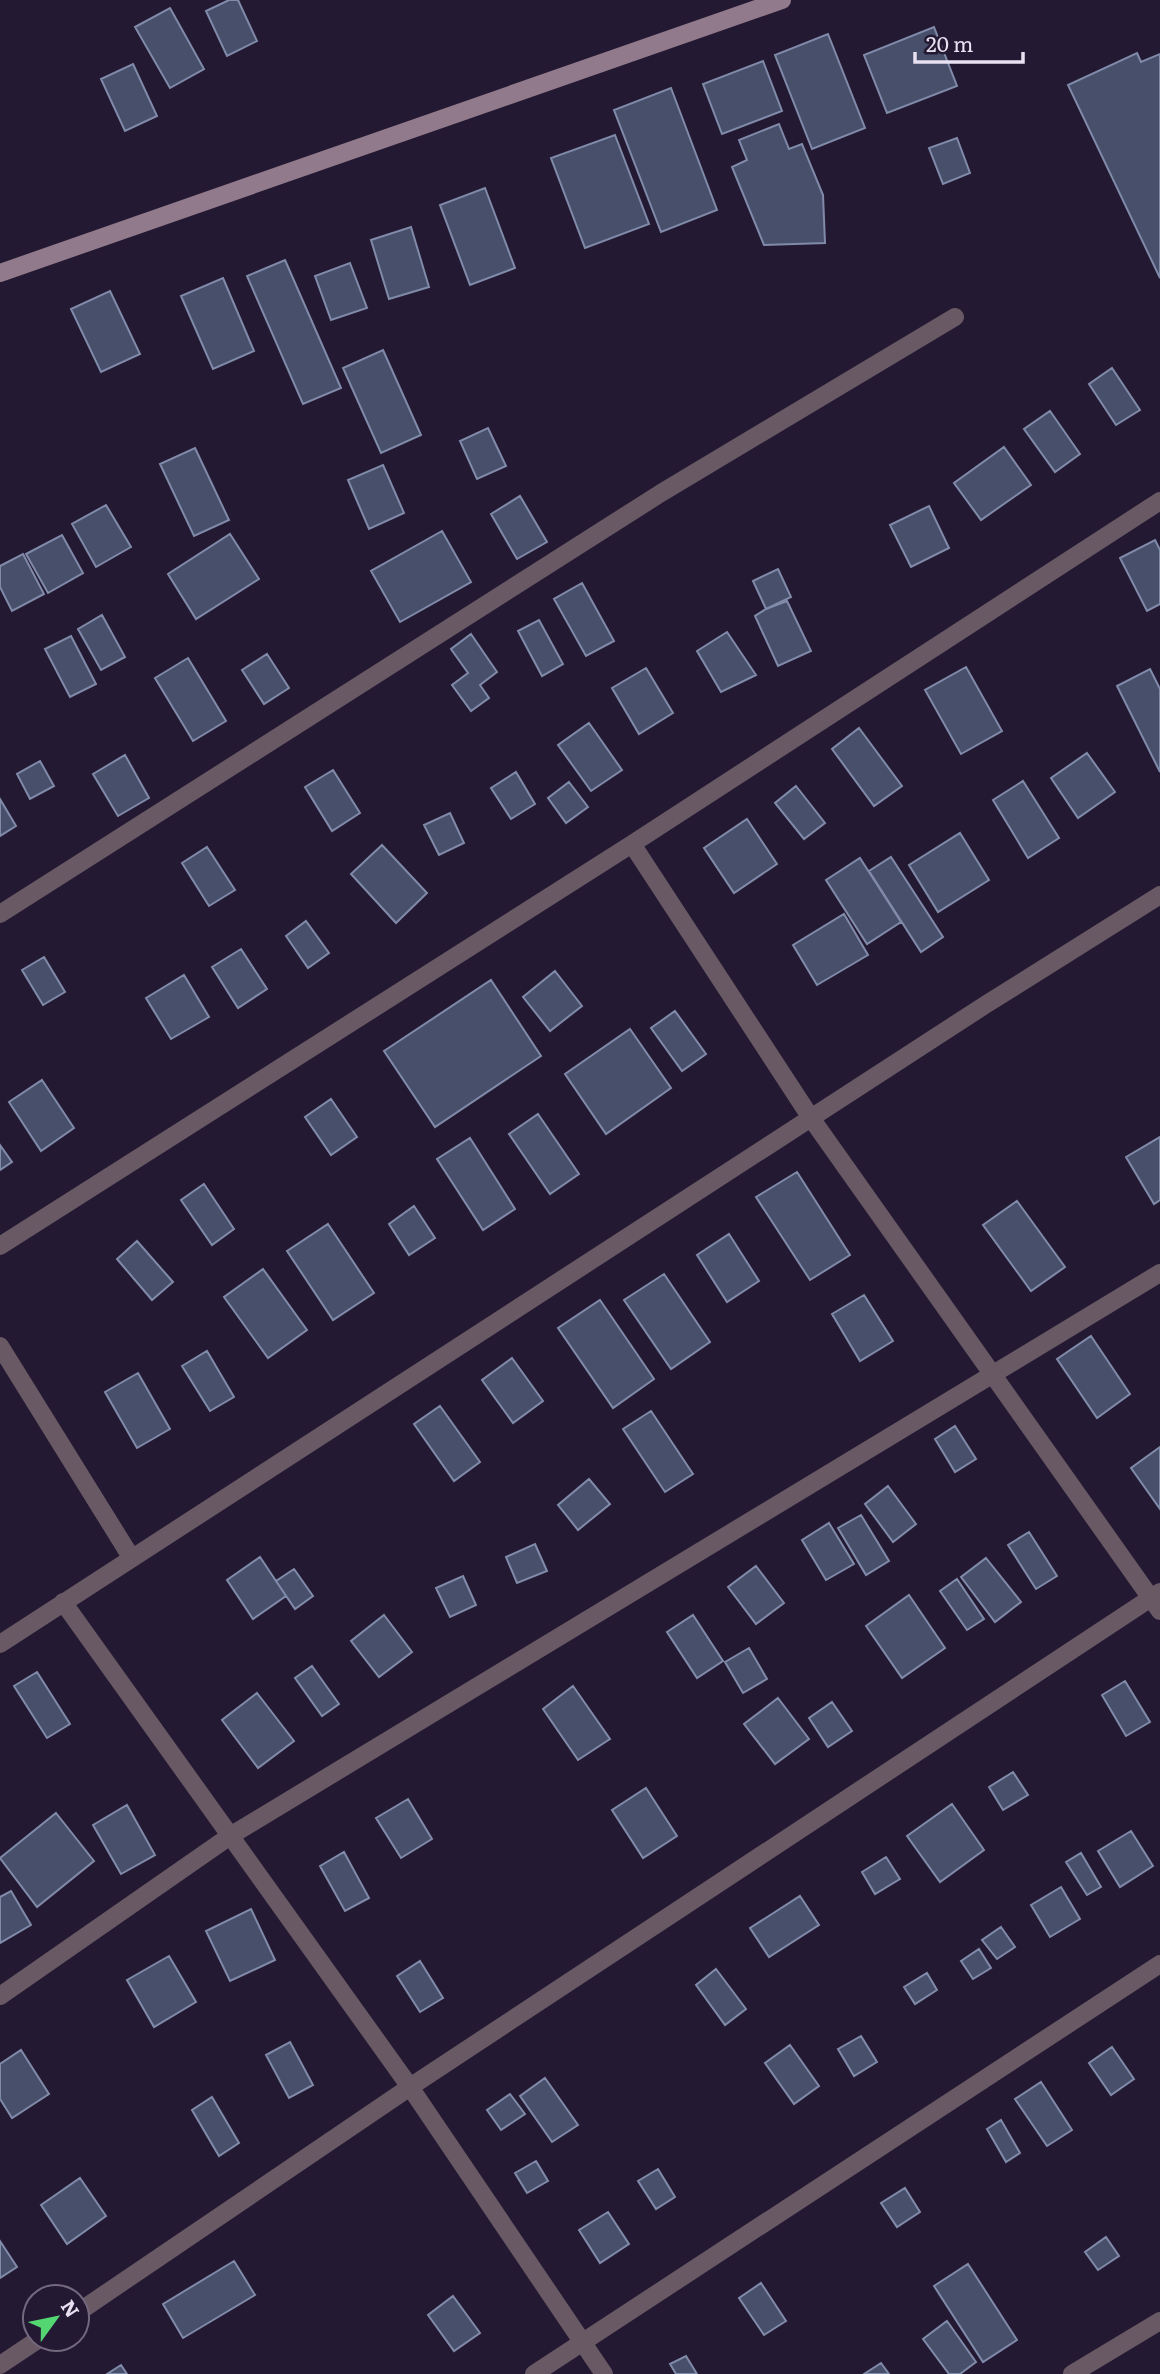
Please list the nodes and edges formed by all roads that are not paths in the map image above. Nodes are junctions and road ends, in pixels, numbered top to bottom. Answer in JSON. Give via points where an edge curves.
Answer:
{"nodes":[{"id":1,"x":782,"y":0,"type":"edge"},
{"id":2,"x":0,"y":273,"type":"edge"},
{"id":3,"x":955,"y":317,"type":"dead end"},
{"id":4,"x":1160,"y":501,"type":"edge"},
{"id":5,"x":632,"y":844,"type":"junction"},
{"id":6,"x":1160,"y":895,"type":"edge"},
{"id":7,"x":0,"y":914,"type":"edge"},
{"id":8,"x":811,"y":1118,"type":"junction"},
{"id":9,"x":0,"y":1246,"type":"edge"},
{"id":10,"x":1160,"y":1273,"type":"edge"},
{"id":11,"x":0,"y":1346,"type":"edge"},
{"id":12,"x":993,"y":1375,"type":"junction"},
{"id":13,"x":131,"y":1557,"type":"junction"},
{"id":14,"x":1157,"y":1600,"type":"edge"},
{"id":15,"x":62,"y":1602,"type":"junction"},
{"id":16,"x":0,"y":1644,"type":"edge"},
{"id":17,"x":230,"y":1836,"type":"junction"},
{"id":18,"x":1160,"y":1965,"type":"edge"},
{"id":19,"x":0,"y":1996,"type":"edge"},
{"id":20,"x":410,"y":2087,"type":"junction"},
{"id":21,"x":91,"y":2303,"type":"edge"},
{"id":22,"x":1160,"y":2321,"type":"edge"},
{"id":23,"x":583,"y":2343,"type":"junction"},
{"id":24,"x":21,"y":2351,"type":"edge"},
{"id":25,"x":0,"y":2365,"type":"edge"},
{"id":26,"x":534,"y":2374,"type":"edge"},
{"id":27,"x":604,"y":2374,"type":"edge"},
{"id":28,"x":1072,"y":2374,"type":"edge"}],
"edges":[{"from":1,"to":2,"type":"street"},
{"from":3,"to":7,"type":"street","via":[[661,493]]},
{"from":4,"to":5,"type":"street"},
{"from":5,"to":8,"type":"street"},
{"from":5,"to":9,"type":"street"},
{"from":6,"to":8,"type":"street"},
{"from":8,"to":12,"type":"street"},
{"from":8,"to":13,"type":"street"},
{"from":10,"to":12,"type":"street"},
{"from":11,"to":13,"type":"street"},
{"from":12,"to":14,"type":"street"},
{"from":12,"to":17,"type":"street"},
{"from":13,"to":15,"type":"street"},
{"from":14,"to":20,"type":"street"},
{"from":15,"to":16,"type":"street"},
{"from":15,"to":17,"type":"street"},
{"from":17,"to":19,"type":"street"},
{"from":17,"to":20,"type":"street"},
{"from":18,"to":23,"type":"street"},
{"from":20,"to":21,"type":"street"},
{"from":20,"to":23,"type":"street"},
{"from":22,"to":28,"type":"street"},
{"from":23,"to":26,"type":"street"},
{"from":23,"to":27,"type":"street"},
{"from":24,"to":25,"type":"street"}]}
